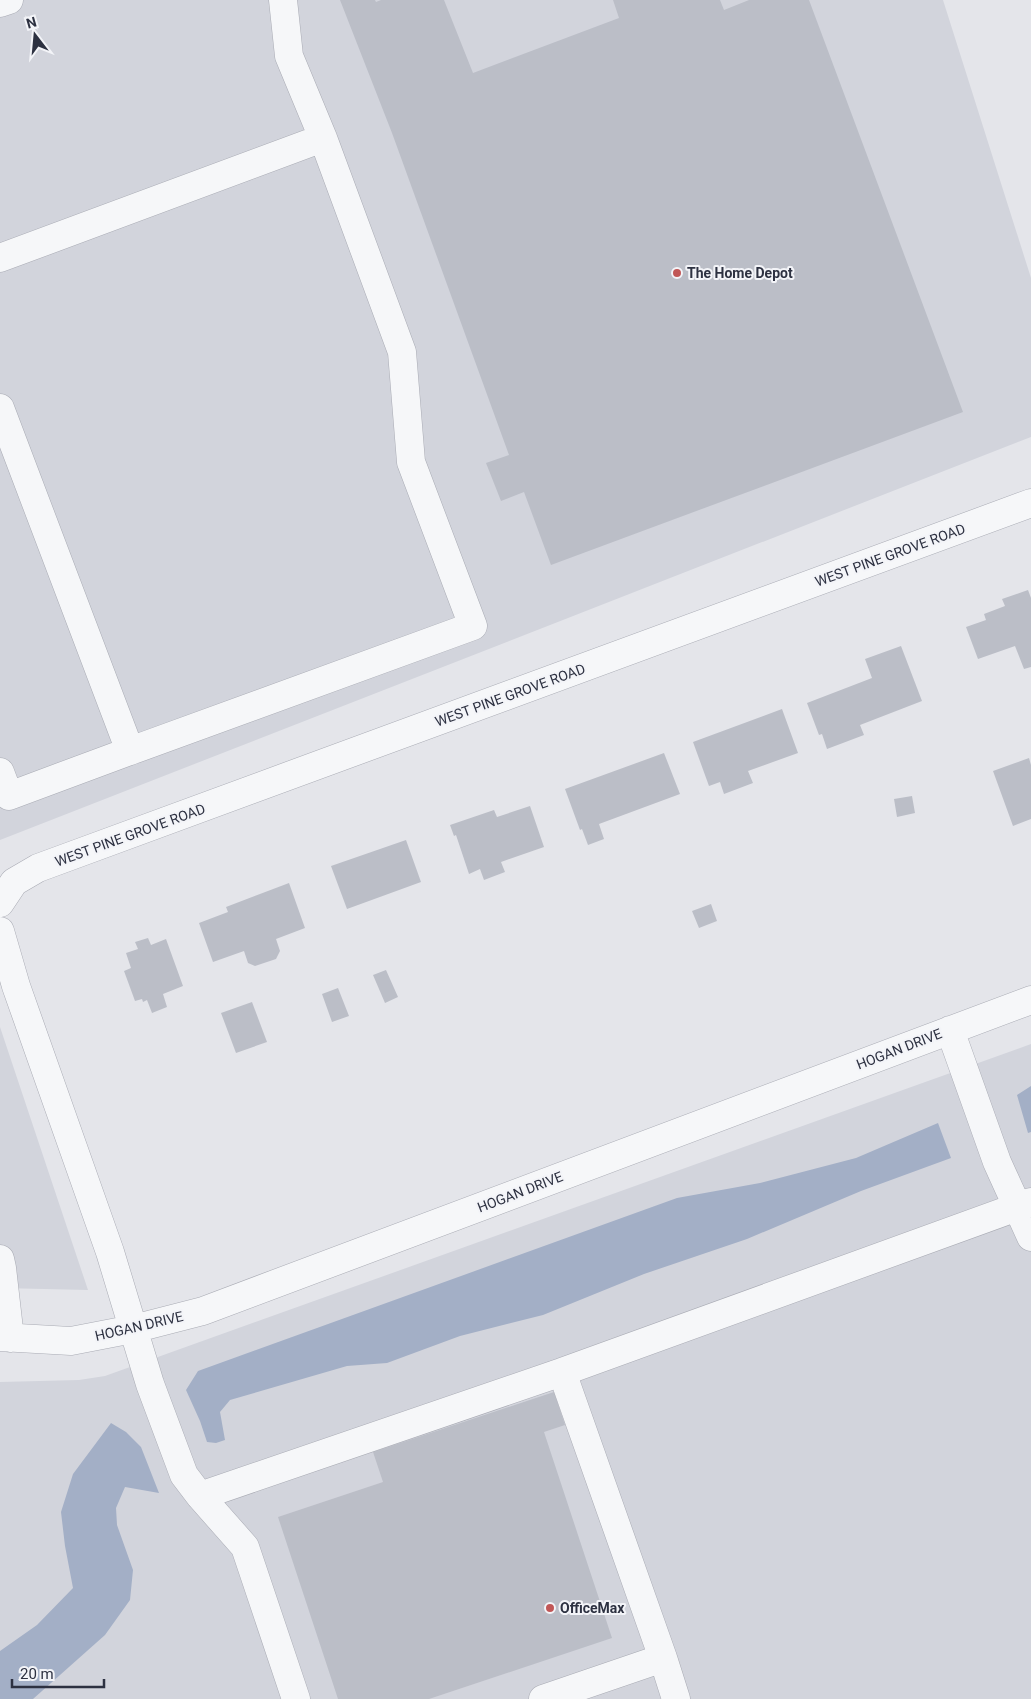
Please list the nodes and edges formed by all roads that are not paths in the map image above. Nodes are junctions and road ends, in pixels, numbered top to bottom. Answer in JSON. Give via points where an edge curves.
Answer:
{"nodes":[{"id":1,"x":9,"y":0,"type":"edge"},
{"id":2,"x":283,"y":0,"type":"edge"},
{"id":3,"x":0,"y":3,"type":"edge"},
{"id":4,"x":323,"y":138,"type":"junction"},
{"id":5,"x":0,"y":258,"type":"edge"},
{"id":6,"x":0,"y":408,"type":"edge"},
{"id":7,"x":1031,"y":502,"type":"edge"},
{"id":8,"x":130,"y":751,"type":"junction"},
{"id":9,"x":0,"y":772,"type":"edge"},
{"id":10,"x":0,"y":903,"type":"edge"},
{"id":11,"x":0,"y":931,"type":"edge"},
{"id":12,"x":1031,"y":1000,"type":"edge"},
{"id":13,"x":950,"y":1030,"type":"junction"},
{"id":14,"x":1024,"y":1204,"type":"edge"},
{"id":15,"x":1031,"y":1237,"type":"edge"},
{"id":16,"x":0,"y":1259,"type":"edge"},
{"id":17,"x":133,"y":1330,"type":"junction"},
{"id":18,"x":5,"y":1337,"type":"edge"},
{"id":19,"x":562,"y":1372,"type":"junction"},
{"id":20,"x":200,"y":1496,"type":"junction"},
{"id":21,"x":662,"y":1658,"type":"junction"},
{"id":22,"x":296,"y":1699,"type":"edge"},
{"id":23,"x":543,"y":1699,"type":"edge"},
{"id":24,"x":676,"y":1699,"type":"edge"}],
"edges":[{"from":1,"to":3,"type":"street"},
{"from":2,"to":4,"type":"street","via":[[290,56]]},
{"from":4,"to":5,"type":"street"},
{"from":4,"to":8,"type":"street","via":[[402,352],[411,462],[473,626]]},
{"from":6,"to":8,"type":"street"},
{"from":7,"to":10,"type":"street","name":"WEST PINE GROVE ROAD","via":[[38,868],[14,882]]},
{"from":8,"to":9,"type":"street","via":[[9,796]]},
{"from":11,"to":17,"type":"street","via":[[16,986],[110,1252]]},
{"from":12,"to":13,"type":"street","name":"HOGAN DRIVE"},
{"from":13,"to":14,"type":"street","via":[[997,1162]]},
{"from":13,"to":17,"type":"street","name":"HOGAN DRIVE","via":[[203,1311]]},
{"from":14,"to":15,"type":"street"},
{"from":14,"to":19,"type":"street"},
{"from":16,"to":18,"type":"street"},
{"from":17,"to":18,"type":"street","name":"HOGAN DRIVE","via":[[71,1341]]},
{"from":17,"to":20,"type":"street","via":[[184,1475]]},
{"from":19,"to":20,"type":"street"},
{"from":19,"to":21,"type":"street"},
{"from":20,"to":22,"type":"street","via":[[246,1547]]},
{"from":21,"to":23,"type":"street"},
{"from":21,"to":24,"type":"street"}]}
